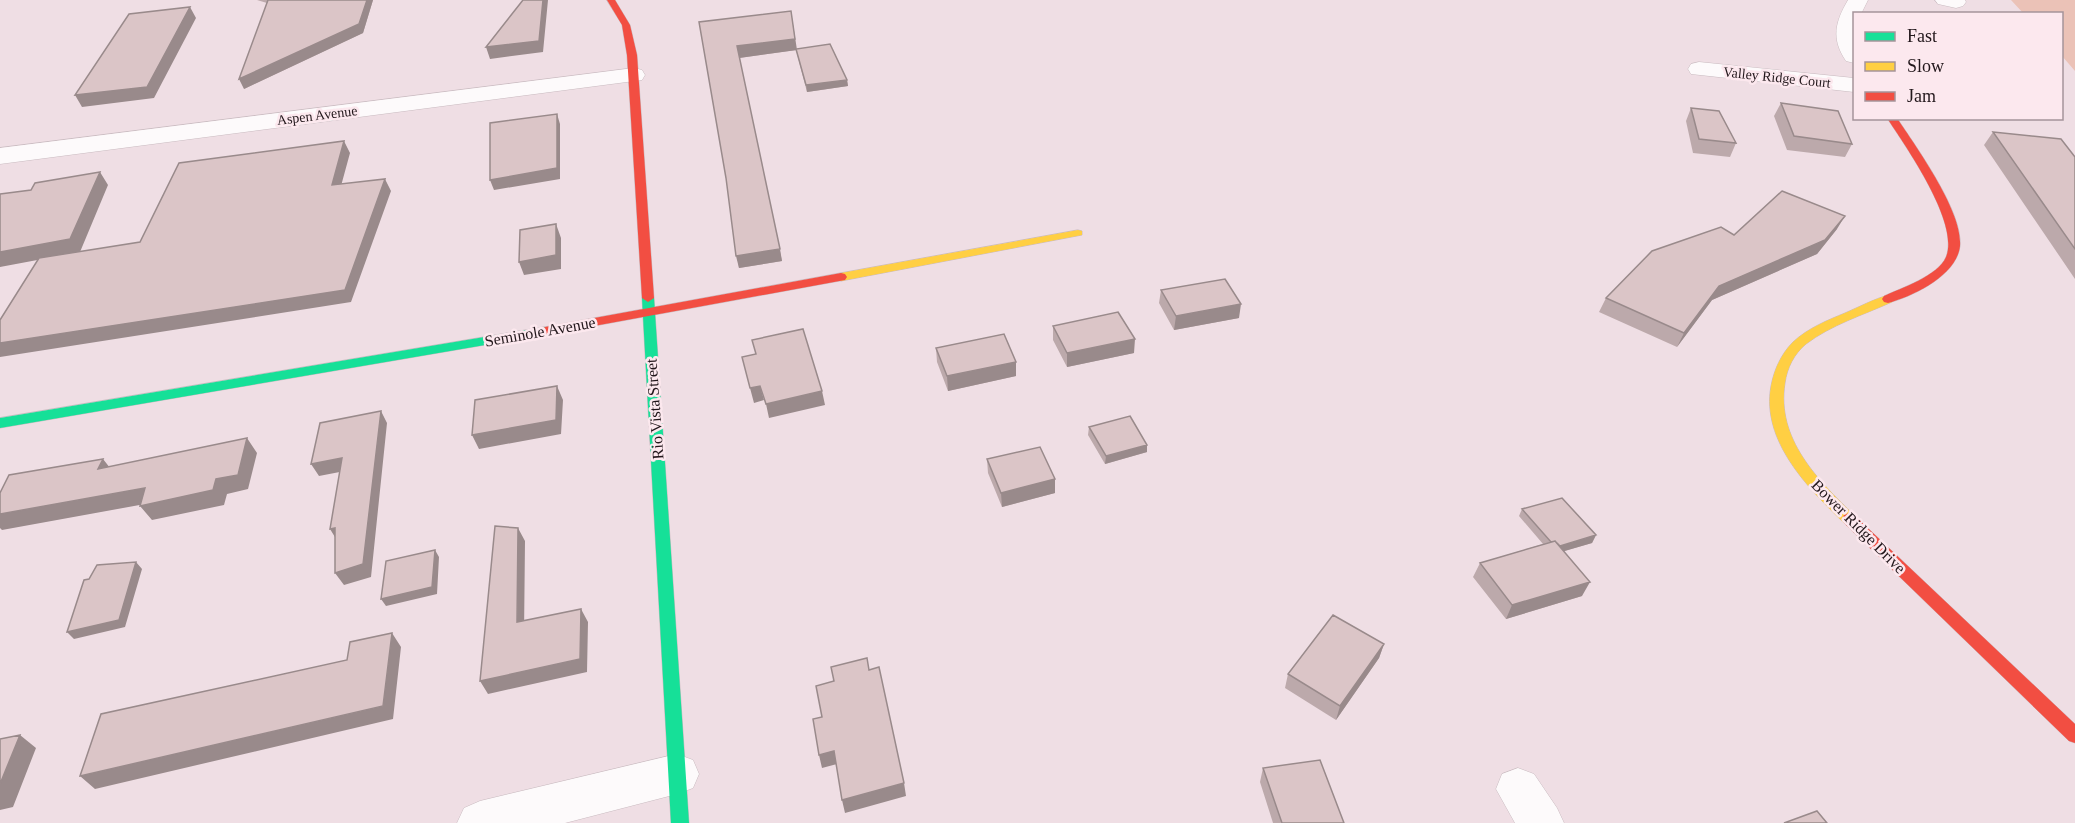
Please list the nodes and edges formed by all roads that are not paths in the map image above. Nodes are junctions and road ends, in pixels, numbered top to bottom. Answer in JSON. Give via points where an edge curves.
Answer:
{"nodes":[{"id":1,"x":611,"y":0,"type":"edge"},
{"id":2,"x":1858,"y":0,"type":"edge"},
{"id":3,"x":1853,"y":54,"type":"edge"},
{"id":4,"x":1700,"y":69,"type":"dead end"},
{"id":5,"x":634,"y":75,"type":"junction"},
{"id":6,"x":1853,"y":85,"type":"edge"},
{"id":7,"x":1893,"y":120,"type":"edge"},
{"id":8,"x":0,"y":156,"type":"edge"},
{"id":9,"x":1078,"y":233,"type":"dead end"},
{"id":10,"x":648,"y":313,"type":"junction"},
{"id":11,"x":0,"y":423,"type":"edge"},
{"id":12,"x":2075,"y":735,"type":"edge"},
{"id":13,"x":677,"y":774,"type":"junction"},
{"id":14,"x":480,"y":823,"type":"edge"},
{"id":15,"x":680,"y":823,"type":"edge"}],
"edges":[{"from":1,"to":5,"type":"street","name":"Rio Vista Street","via":[[626,21]]},
{"from":2,"to":3,"type":"street","via":[[1844,34]]},
{"from":4,"to":6,"type":"street","name":"Valley Ridge Court"},
{"from":5,"to":8,"type":"street","name":"Aspen Avenue"},
{"from":5,"to":10,"type":"street","name":"Rio Vista Street"},
{"from":7,"to":12,"type":"street","name":"Bower Ridge Drive","via":[[1948,213],[1956,250],[1947,266],[1931,278],[1805,339],[1787,356],[1776,380],[1775,405],[1785,438],[1802,469],[1829,500]]},
{"from":9,"to":10,"type":"street","name":"Seminole Avenue"},
{"from":10,"to":11,"type":"street","name":"Seminole Avenue"},
{"from":10,"to":13,"type":"street","name":"Rio Vista Street"},
{"from":13,"to":14,"type":"street"},
{"from":13,"to":15,"type":"street","name":"Rio Vista Street"}]}
